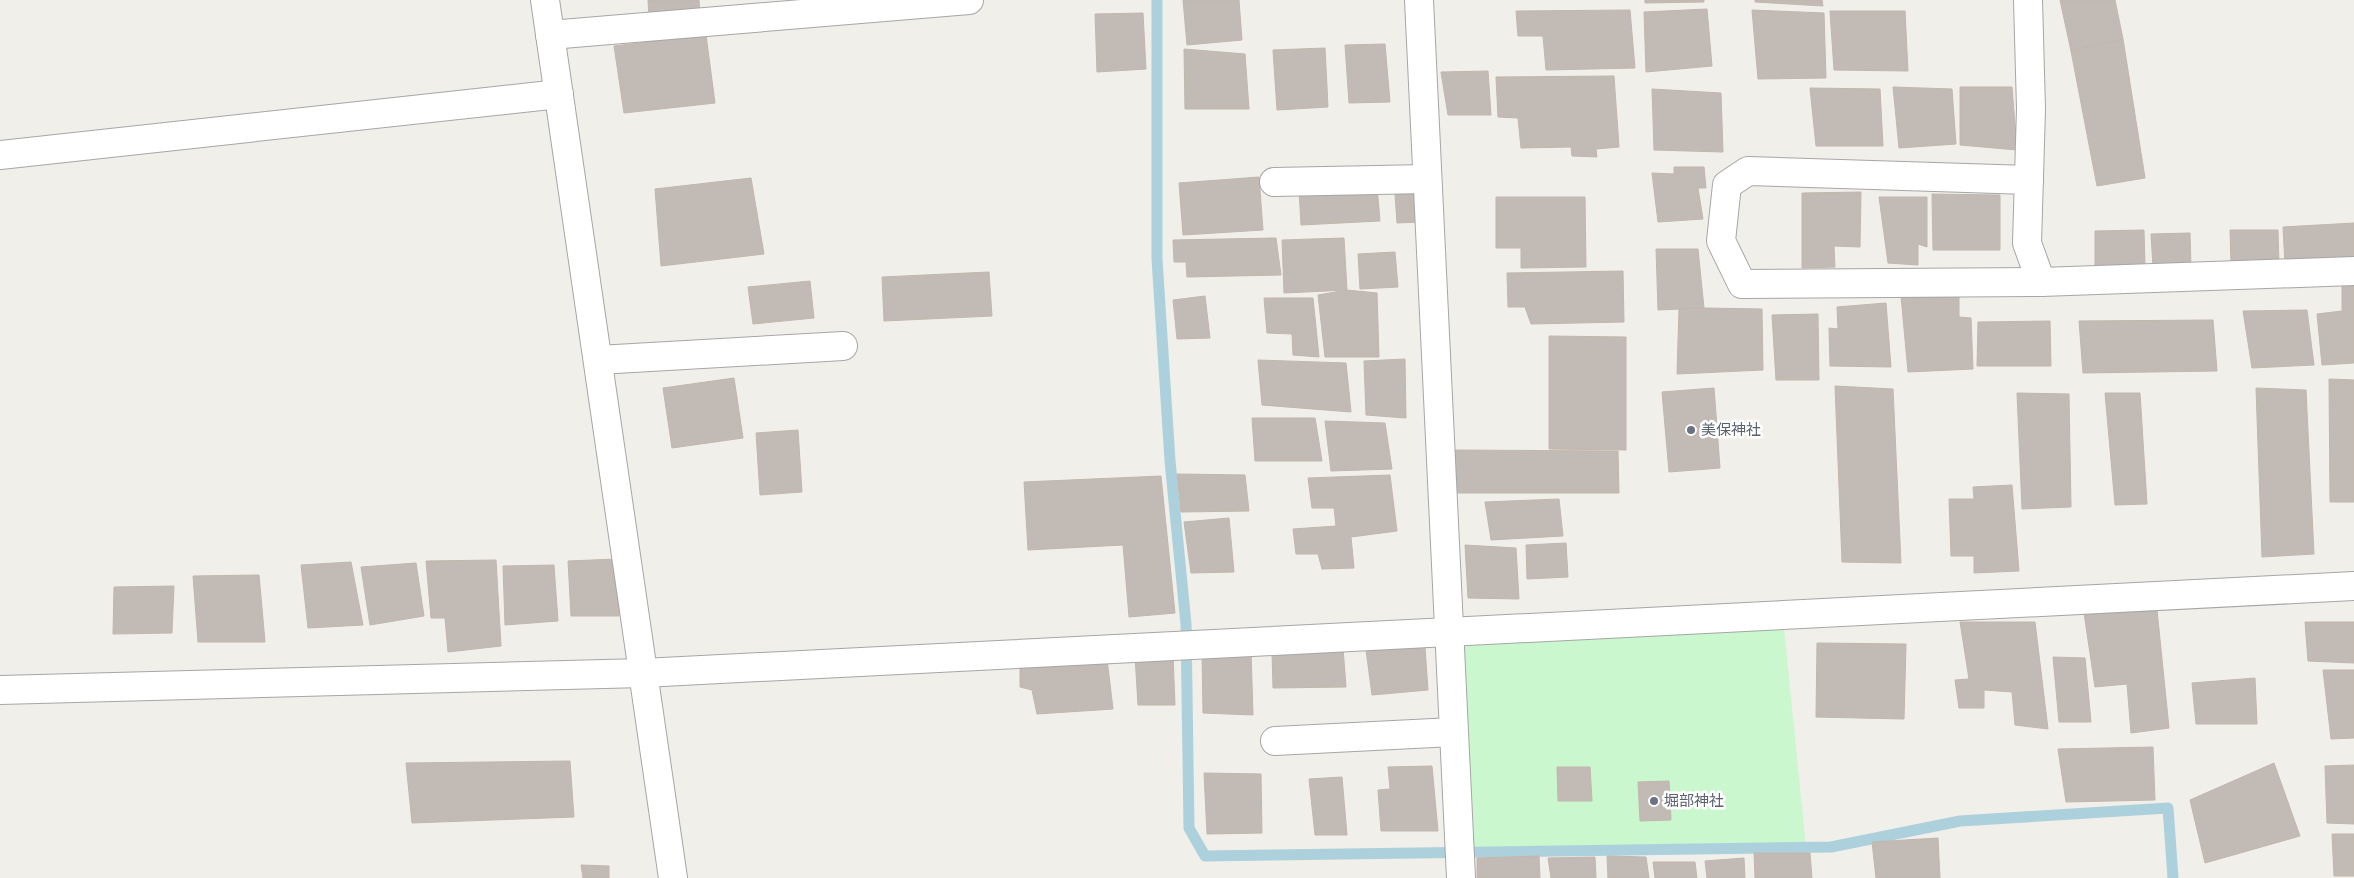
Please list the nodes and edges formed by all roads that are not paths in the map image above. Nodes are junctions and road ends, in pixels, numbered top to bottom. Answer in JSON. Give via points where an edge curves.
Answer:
{"nodes":[{"id":1,"x":545,"y":0,"type":"edge"},
{"id":2,"x":969,"y":0,"type":"edge"},
{"id":3,"x":1419,"y":0,"type":"edge"},
{"id":4,"x":2028,"y":0,"type":"edge"},
{"id":5,"x":550,"y":35,"type":"junction"},
{"id":6,"x":559,"y":94,"type":"junction"},
{"id":7,"x":0,"y":155,"type":"edge"},
{"id":8,"x":1427,"y":179,"type":"junction"},
{"id":9,"x":2029,"y":180,"type":"junction"},
{"id":10,"x":1274,"y":182,"type":"dead end"},
{"id":11,"x":2354,"y":271,"type":"edge"},
{"id":12,"x":2041,"y":282,"type":"junction"},
{"id":13,"x":842,"y":346,"type":"dead end"},
{"id":14,"x":598,"y":360,"type":"junction"},
{"id":15,"x":2354,"y":586,"type":"edge"},
{"id":16,"x":1448,"y":633,"type":"junction"},
{"id":17,"x":643,"y":673,"type":"junction"},
{"id":18,"x":0,"y":690,"type":"edge"},
{"id":19,"x":1453,"y":732,"type":"junction"},
{"id":20,"x":1275,"y":741,"type":"dead end"},
{"id":21,"x":673,"y":878,"type":"edge"},
{"id":22,"x":1460,"y":878,"type":"edge"}],
"edges":[{"from":1,"to":5,"type":"street"},
{"from":2,"to":5,"type":"street"},
{"from":3,"to":8,"type":"street"},
{"from":4,"to":9,"type":"street"},
{"from":5,"to":6,"type":"street"},
{"from":6,"to":7,"type":"street"},
{"from":6,"to":14,"type":"street"},
{"from":8,"to":10,"type":"street"},
{"from":8,"to":16,"type":"street"},
{"from":9,"to":12,"type":"street","via":[[2027,243]]},
{"from":9,"to":12,"type":"street","via":[[1748,171],[1728,185],[1721,241],[1742,284]]},
{"from":11,"to":12,"type":"street"},
{"from":13,"to":14,"type":"street"},
{"from":14,"to":17,"type":"street"},
{"from":15,"to":16,"type":"street"},
{"from":16,"to":17,"type":"street"},
{"from":16,"to":19,"type":"street"},
{"from":17,"to":18,"type":"street"},
{"from":17,"to":21,"type":"street"},
{"from":19,"to":20,"type":"street"},
{"from":19,"to":22,"type":"street"}]}
